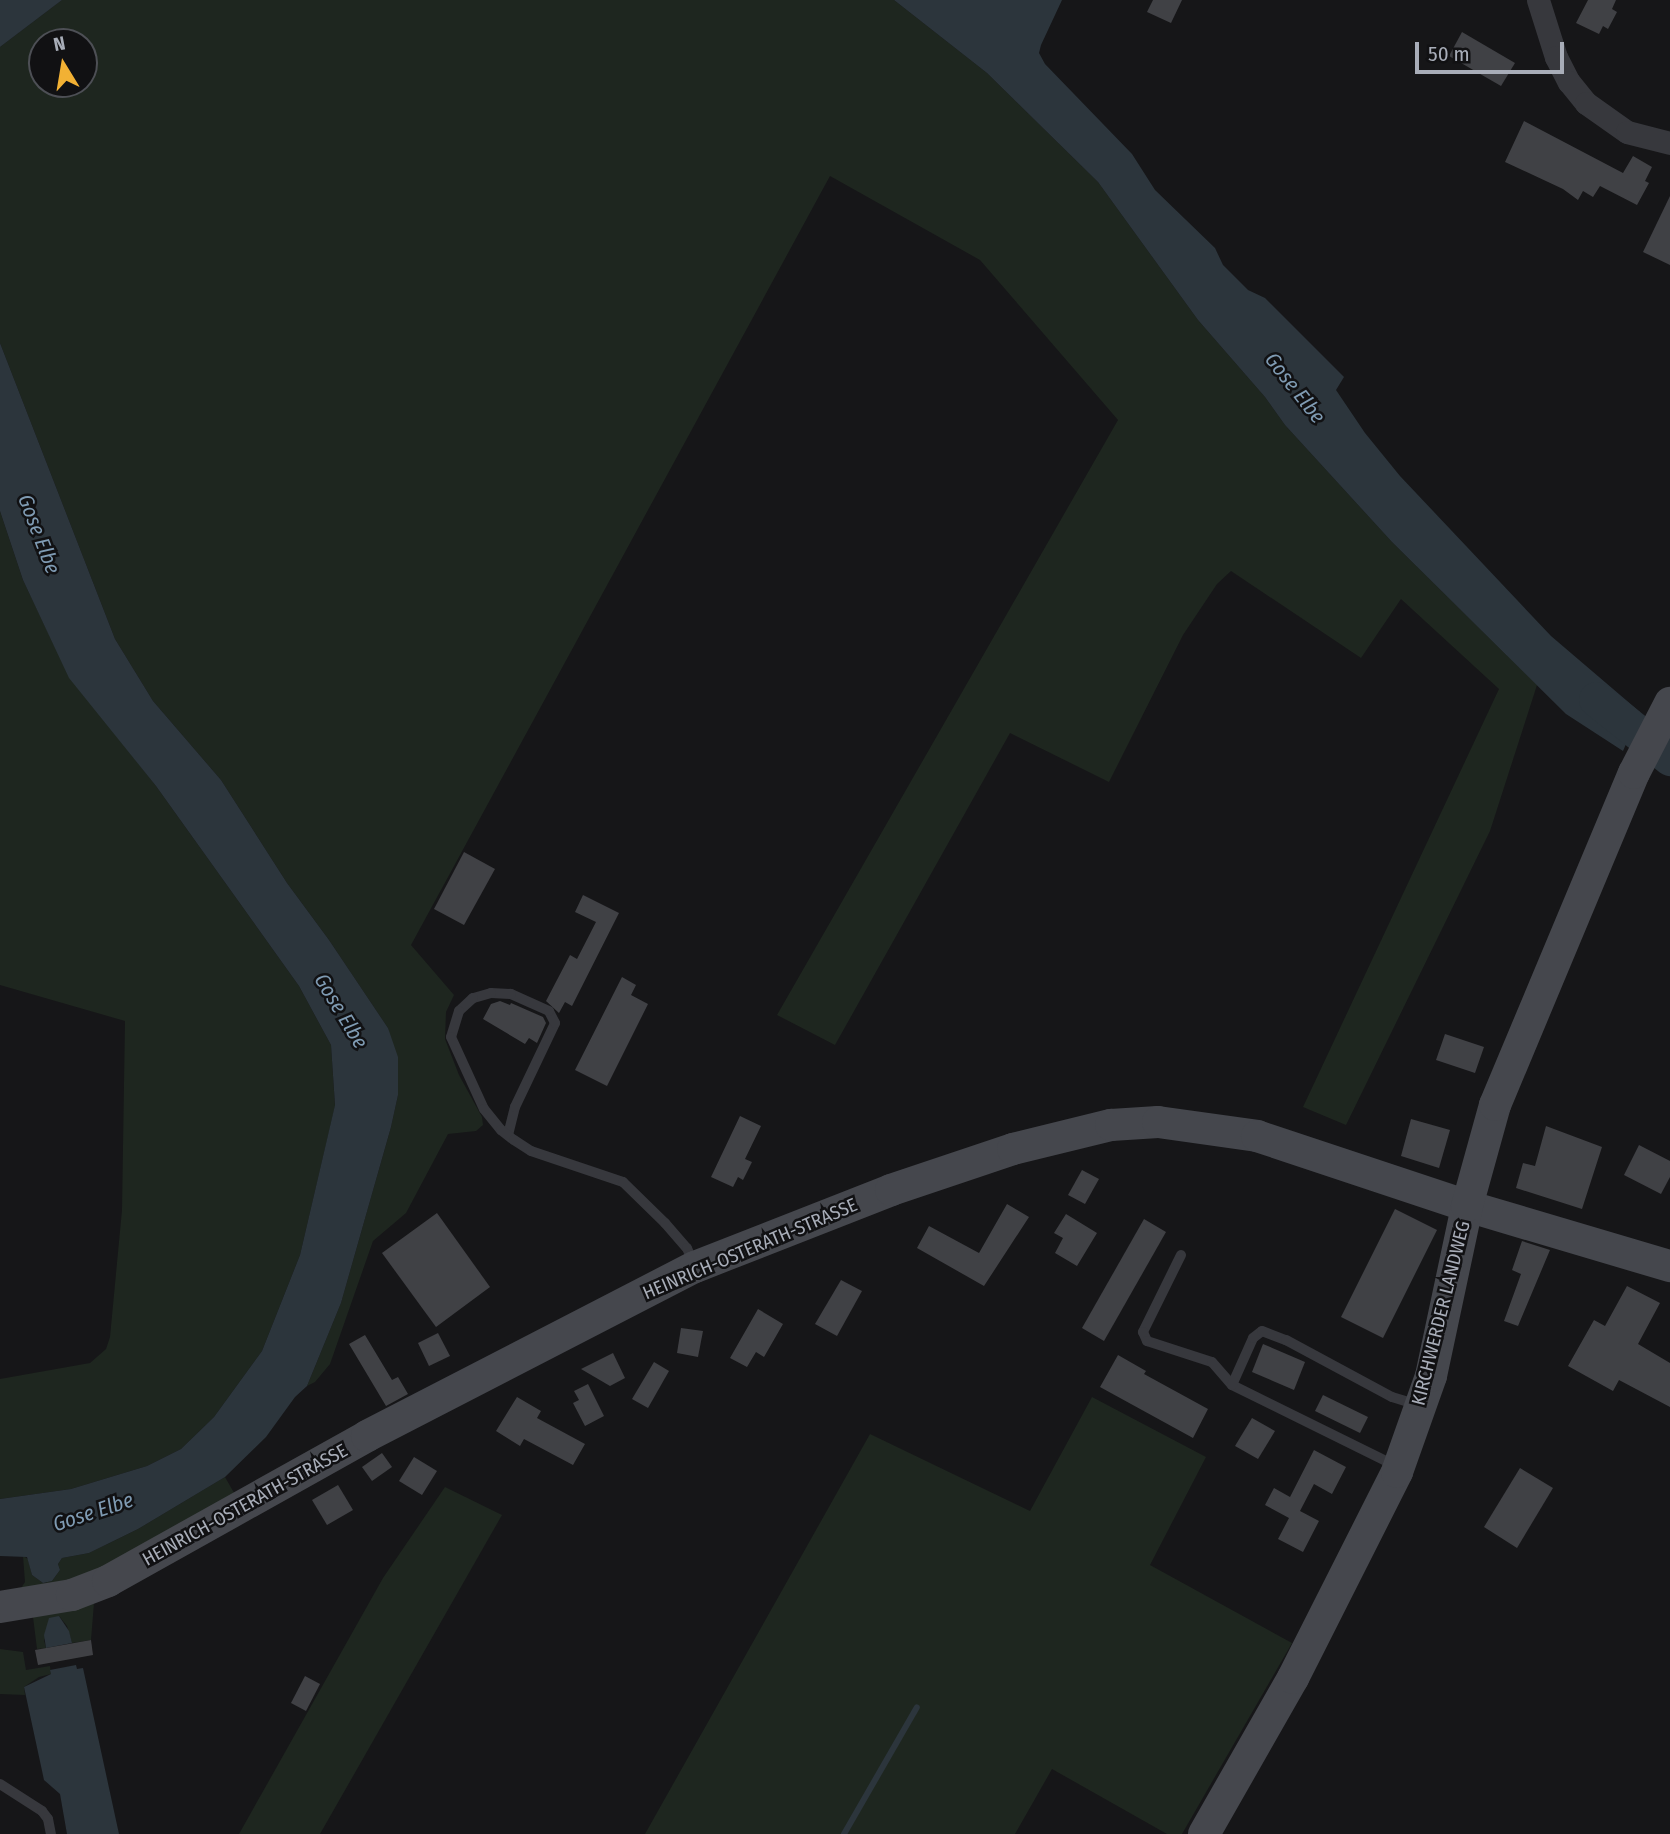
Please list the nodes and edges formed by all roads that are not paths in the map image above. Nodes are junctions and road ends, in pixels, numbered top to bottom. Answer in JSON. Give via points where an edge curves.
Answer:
{"nodes":[{"id":1,"x":1538,"y":0,"type":"edge"},
{"id":2,"x":1670,"y":143,"type":"edge"},
{"id":3,"x":1665,"y":713,"type":"edge"},
{"id":4,"x":508,"y":1136,"type":"junction"},
{"id":5,"x":1467,"y":1206,"type":"junction"},
{"id":6,"x":1181,"y":1255,"type":"dead end"},
{"id":7,"x":1670,"y":1266,"type":"edge"},
{"id":8,"x":695,"y":1267,"type":"junction"},
{"id":9,"x":1232,"y":1385,"type":"junction"},
{"id":10,"x":1420,"y":1406,"type":"junction"},
{"id":11,"x":1399,"y":1467,"type":"junction"},
{"id":12,"x":0,"y":1607,"type":"edge"},
{"id":13,"x":0,"y":1784,"type":"edge"},
{"id":14,"x":51,"y":1834,"type":"edge"},
{"id":15,"x":1204,"y":1834,"type":"edge"}],
"edges":[{"from":1,"to":2,"type":"street","via":[[1556,57],[1586,103],[1627,132]]},
{"from":3,"to":5,"type":"street","name":"KIRCHWERDER LANDWEG","via":[[1634,773],[1495,1105]]},
{"from":4,"to":4,"type":"lane","via":[[484,1110],[451,1037],[459,1011],[473,998],[491,993],[511,994],[549,1011],[555,1023],[515,1107]]},
{"from":4,"to":8,"type":"lane","via":[[540,1155],[623,1182],[687,1248]]},
{"from":5,"to":7,"type":"street","name":"HEINRICH-OSTERATH-STRASSE"},
{"from":5,"to":8,"type":"street","name":"HEINRICH-OSTERATH-STRASSE","via":[[1257,1136],[1158,1122],[1111,1125],[1013,1149],[903,1186]]},
{"from":5,"to":10,"type":"street","name":"KIRCHWERDER LANDWEG","via":[[1450,1294]]},
{"from":6,"to":9,"type":"lane","via":[[1143,1332],[1147,1341],[1161,1348],[1212,1362]]},
{"from":8,"to":12,"type":"street","name":"HEINRICH-OSTERATH-STRASSE","via":[[391,1423],[108,1581],[72,1595]]},
{"from":9,"to":10,"type":"lane","via":[[1253,1338],[1262,1331],[1392,1397]]},
{"from":9,"to":11,"type":"lane"},
{"from":10,"to":11,"type":"street","name":"KIRCHWERDER LANDWEG"},
{"from":11,"to":15,"type":"street","name":"KIRCHWERDER LANDWEG","via":[[1293,1678]]},
{"from":13,"to":14,"type":"lane","via":[[42,1811]]}]}
